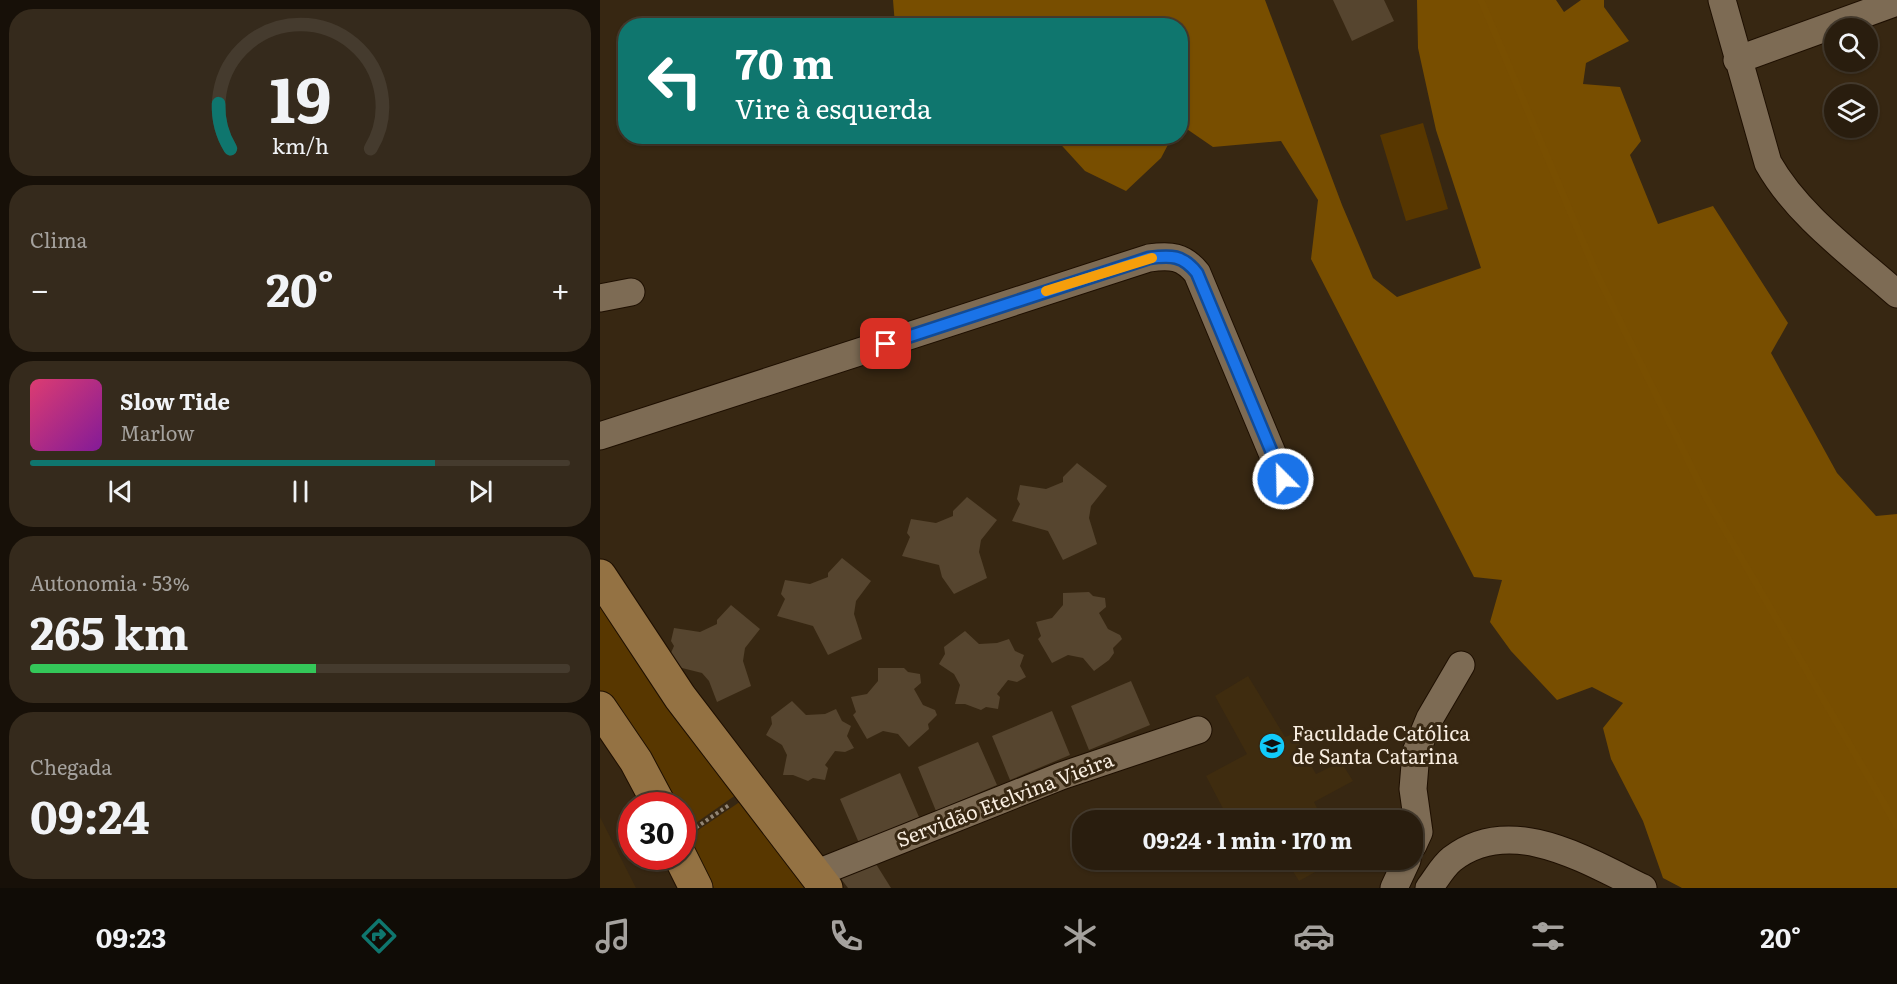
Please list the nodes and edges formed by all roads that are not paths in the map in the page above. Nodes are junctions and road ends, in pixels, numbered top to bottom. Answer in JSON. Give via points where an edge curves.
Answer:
{"nodes":[{"id":1,"x":1722,"y":0,"type":"edge"},
{"id":2,"x":1897,"y":2,"type":"edge"},
{"id":3,"x":1737,"y":60,"type":"junction"},
{"id":4,"x":631,"y":292,"type":"dead end"},
{"id":5,"x":1897,"y":294,"type":"edge"},
{"id":6,"x":600,"y":298,"type":"edge"},
{"id":7,"x":600,"y":436,"type":"edge"},
{"id":8,"x":1283,"y":479,"type":"dead end"},
{"id":9,"x":600,"y":576,"type":"edge"},
{"id":10,"x":1461,"y":665,"type":"dead end"},
{"id":11,"x":600,"y":708,"type":"edge"},
{"id":12,"x":1198,"y":730,"type":"dead end"},
{"id":13,"x":611,"y":732,"type":"edge"},
{"id":14,"x":653,"y":792,"type":"edge"},
{"id":15,"x":1416,"y":810,"type":"edge"},
{"id":16,"x":687,"y":870,"type":"edge"},
{"id":17,"x":1402,"y":870,"type":"edge"},
{"id":18,"x":820,"y":881,"type":"edge"},
{"id":19,"x":696,"y":888,"type":"edge"},
{"id":20,"x":1394,"y":888,"type":"edge"},
{"id":21,"x":1429,"y":888,"type":"edge"},
{"id":22,"x":1643,"y":888,"type":"edge"}],
"edges":[{"from":1,"to":3,"type":"street"},
{"from":2,"to":3,"type":"street"},
{"from":3,"to":5,"type":"street","via":[[1768,163],[1793,201]]},
{"from":4,"to":6,"type":"street"},
{"from":7,"to":8,"type":"street","via":[[1149,258],[1170,255],[1187,260],[1197,273]]},
{"from":9,"to":18,"type":"main road","via":[[680,697]]},
{"from":10,"to":15,"type":"street","via":[[1430,718],[1416,752]]},
{"from":11,"to":13,"type":"main road"},
{"from":12,"to":18,"type":"street","name":"Servidão Etelvina Vieira","via":[[1061,776]]},
{"from":13,"to":14,"type":"main road"},
{"from":16,"to":19,"type":"main road"},
{"from":17,"to":20,"type":"street"},
{"from":21,"to":22,"type":"street","via":[[1451,860],[1473,846],[1511,840],[1536,842],[1559,850]]}]}
